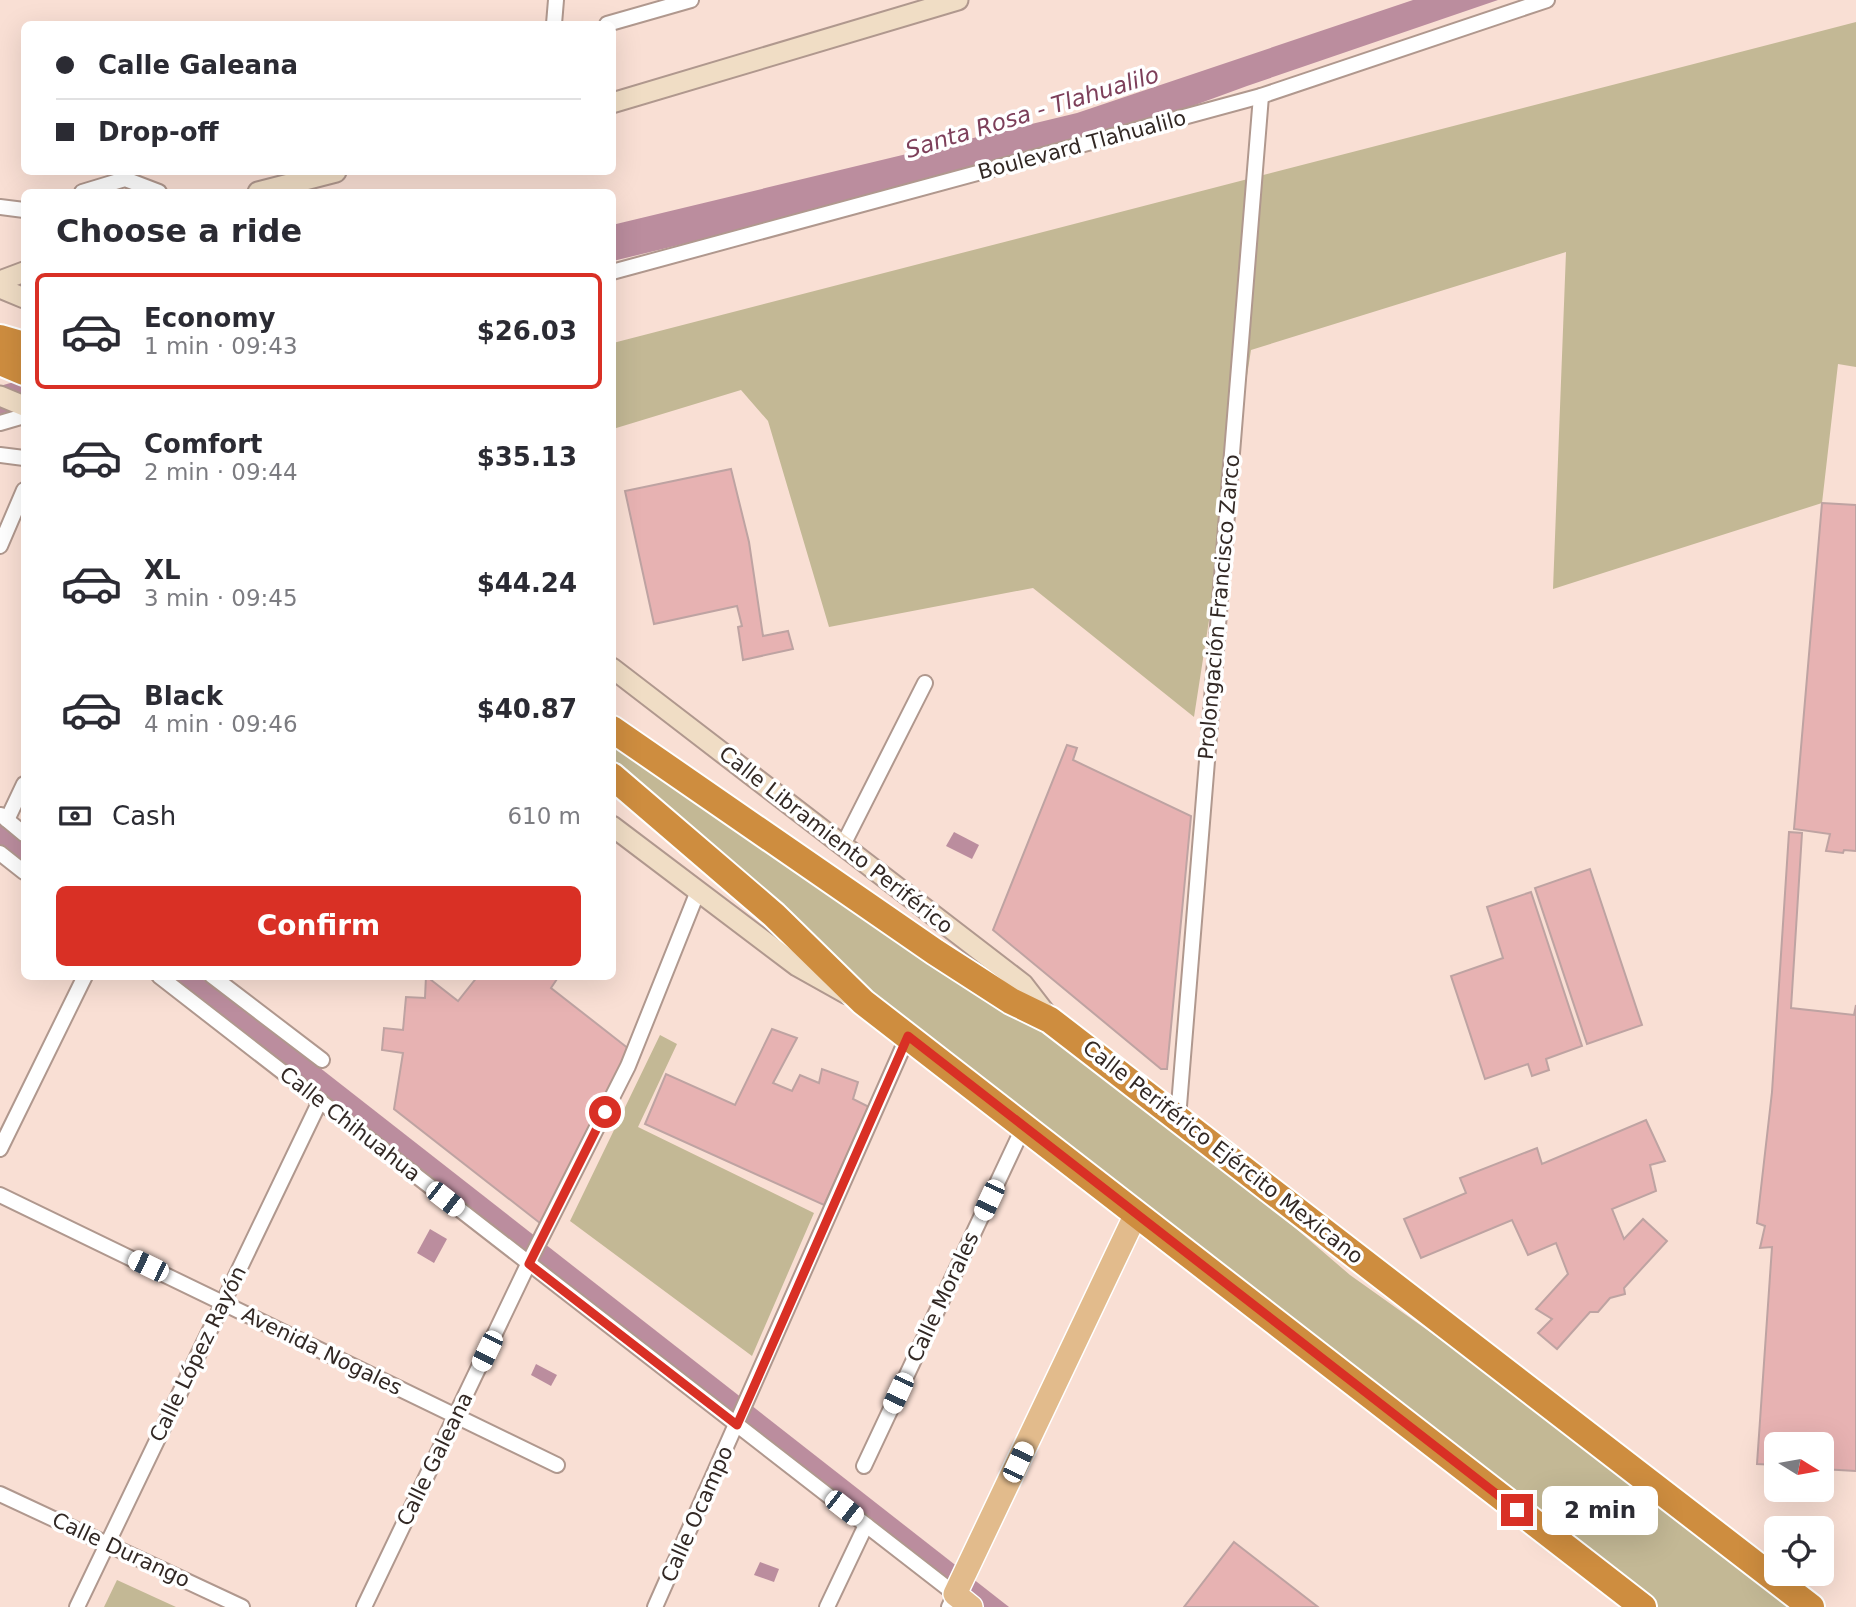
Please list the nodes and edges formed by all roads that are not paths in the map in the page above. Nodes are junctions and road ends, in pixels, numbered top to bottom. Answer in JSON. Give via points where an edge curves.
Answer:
{"nodes":[{"id":1,"x":556,"y":0,"type":"edge"},
{"id":2,"x":691,"y":0,"type":"edge"},
{"id":3,"x":1547,"y":0,"type":"edge"},
{"id":4,"x":954,"y":1,"type":"edge"},
{"id":5,"x":668,"y":3,"type":"edge"},
{"id":6,"x":925,"y":5,"type":"edge"},
{"id":7,"x":554,"y":21,"type":"edge"},
{"id":8,"x":616,"y":21,"type":"edge"},
{"id":9,"x":1261,"y":96,"type":"junction"},
{"id":10,"x":616,"y":102,"type":"edge"},
{"id":11,"x":324,"y":175,"type":"edge"},
{"id":12,"x":92,"y":189,"type":"edge"},
{"id":13,"x":151,"y":189,"type":"edge"},
{"id":14,"x":270,"y":189,"type":"edge"},
{"id":15,"x":0,"y":207,"type":"edge"},
{"id":16,"x":21,"y":210,"type":"edge"},
{"id":17,"x":616,"y":271,"type":"edge"},
{"id":18,"x":21,"y":273,"type":"edge"},
{"id":19,"x":0,"y":281,"type":"edge"},
{"id":20,"x":0,"y":288,"type":"edge"},
{"id":21,"x":21,"y":297,"type":"edge"},
{"id":22,"x":0,"y":338,"type":"edge"},
{"id":23,"x":21,"y":344,"type":"edge"},
{"id":24,"x":0,"y":362,"type":"edge"},
{"id":25,"x":21,"y":371,"type":"edge"},
{"id":26,"x":0,"y":396,"type":"edge"},
{"id":27,"x":21,"y":405,"type":"edge"},
{"id":28,"x":21,"y":417,"type":"edge"},
{"id":29,"x":0,"y":422,"type":"edge"},
{"id":30,"x":0,"y":455,"type":"edge"},
{"id":31,"x":21,"y":458,"type":"edge"},
{"id":32,"x":21,"y":497,"type":"edge"},
{"id":33,"x":0,"y":545,"type":"edge"},
{"id":34,"x":616,"y":671,"type":"edge"},
{"id":35,"x":925,"y":683,"type":"dead end"},
{"id":36,"x":616,"y":732,"type":"edge"},
{"id":37,"x":616,"y":779,"type":"edge"},
{"id":38,"x":21,"y":789,"type":"edge"},
{"id":39,"x":3,"y":818,"type":"edge"},
{"id":40,"x":616,"y":829,"type":"edge"},
{"id":41,"x":21,"y":832,"type":"edge"},
{"id":42,"x":843,"y":845,"type":"junction"},
{"id":43,"x":0,"y":853,"type":"edge"},
{"id":44,"x":21,"y":870,"type":"edge"},
{"id":45,"x":698,"y":891,"type":"junction"},
{"id":46,"x":83,"y":980,"type":"edge"},
{"id":47,"x":164,"y":980,"type":"edge"},
{"id":48,"x":221,"y":980,"type":"edge"},
{"id":49,"x":863,"y":1002,"type":"junction"},
{"id":50,"x":1050,"y":1020,"type":"junction"},
{"id":51,"x":908,"y":1036,"type":"junction"},
{"id":52,"x":322,"y":1060,"type":"dead end"},
{"id":53,"x":320,"y":1101,"type":"junction"},
{"id":54,"x":1178,"y":1118,"type":"junction"},
{"id":55,"x":1023,"y":1128,"type":"junction"},
{"id":56,"x":0,"y":1149,"type":"edge"},
{"id":57,"x":0,"y":1195,"type":"edge"},
{"id":58,"x":1136,"y":1214,"type":"junction"},
{"id":59,"x":531,"y":1259,"type":"junction"},
{"id":60,"x":222,"y":1302,"type":"junction"},
{"id":61,"x":456,"y":1416,"type":"junction"},
{"id":62,"x":738,"y":1420,"type":"junction"},
{"id":63,"x":557,"y":1465,"type":"dead end"},
{"id":64,"x":864,"y":1466,"type":"dead end"},
{"id":65,"x":0,"y":1494,"type":"edge"},
{"id":66,"x":866,"y":1525,"type":"junction"},
{"id":67,"x":107,"y":1544,"type":"junction"},
{"id":68,"x":958,"y":1598,"type":"edge"},
{"id":69,"x":77,"y":1607,"type":"edge"},
{"id":70,"x":242,"y":1607,"type":"edge"},
{"id":71,"x":364,"y":1607,"type":"edge"},
{"id":72,"x":654,"y":1607,"type":"edge"},
{"id":73,"x":827,"y":1607,"type":"edge"},
{"id":74,"x":1643,"y":1607,"type":"edge"},
{"id":75,"x":1811,"y":1607,"type":"edge"}],
"edges":[{"from":1,"to":7,"type":"street"},
{"from":2,"to":5,"type":"street"},
{"from":3,"to":9,"type":"street","name":"Boulevard Tlahualilo"},
{"from":4,"to":6,"type":"main road"},
{"from":5,"to":8,"type":"street"},
{"from":6,"to":10,"type":"main road"},
{"from":9,"to":17,"type":"street","name":"Boulevard Tlahualilo"},
{"from":9,"to":54,"type":"street","name":"Prolongación Francisco Zarco"},
{"from":11,"to":14,"type":"main road"},
{"from":12,"to":13,"type":"street","via":[[125,179]]},
{"from":15,"to":16,"type":"street"},
{"from":18,"to":19,"type":"main road"},
{"from":20,"to":21,"type":"main road"},
{"from":22,"to":23,"type":"highway"},
{"from":24,"to":25,"type":"highway"},
{"from":26,"to":27,"type":"main road"},
{"from":28,"to":29,"type":"street"},
{"from":30,"to":31,"type":"street"},
{"from":32,"to":33,"type":"street"},
{"from":34,"to":42,"type":"main road","name":"Calle Libramiento Periférico"},
{"from":35,"to":42,"type":"street"},
{"from":36,"to":50,"type":"highway","name":"Calle Periférico Ejército Mexicano","via":[[935,952]]},
{"from":37,"to":49,"type":"highway","via":[[774,915]]},
{"from":38,"to":39,"type":"street"},
{"from":39,"to":41,"type":"street"},
{"from":40,"to":45,"type":"main road"},
{"from":42,"to":50,"type":"main road","name":"Calle Libramiento Periférico","via":[[1023,984]]},
{"from":43,"to":44,"type":"street"},
{"from":45,"to":49,"type":"main road","via":[[797,966]]},
{"from":45,"to":59,"type":"street","name":"Calle Galeana","via":[[628,1066]]},
{"from":46,"to":56,"type":"street"},
{"from":47,"to":53,"type":"street","name":"Calle Chihuahua"},
{"from":48,"to":52,"type":"street"},
{"from":49,"to":51,"type":"highway"},
{"from":50,"to":54,"type":"highway","name":"Calle Periférico Ejército Mexicano"},
{"from":51,"to":55,"type":"highway"},
{"from":51,"to":62,"type":"street","name":"Calle Ocampo"},
{"from":53,"to":59,"type":"street","name":"Calle Chihuahua"},
{"from":53,"to":60,"type":"street","name":"Calle López Rayón"},
{"from":54,"to":75,"type":"highway","name":"Calle Periférico Ejército Mexicano"},
{"from":55,"to":58,"type":"highway"},
{"from":55,"to":64,"type":"street","name":"Calle Morales"},
{"from":57,"to":60,"type":"street","name":"Avenida Nogales"},
{"from":58,"to":68,"type":"main road"},
{"from":58,"to":74,"type":"highway"},
{"from":59,"to":61,"type":"street","name":"Calle Galeana"},
{"from":59,"to":62,"type":"street","name":"Calle Chihuahua"},
{"from":60,"to":61,"type":"street","name":"Avenida Nogales"},
{"from":60,"to":67,"type":"street","name":"Calle López Rayón"},
{"from":61,"to":63,"type":"street","name":"Avenida Nogales"},
{"from":61,"to":71,"type":"street","name":"Calle Galeana"},
{"from":62,"to":66,"type":"street","name":"Calle Chihuahua"},
{"from":62,"to":72,"type":"street","name":"Calle Ocampo"},
{"from":65,"to":67,"type":"street","name":"Calle Durango"},
{"from":66,"to":68,"type":"street","name":"Calle Chihuahua"},
{"from":66,"to":73,"type":"street"},
{"from":67,"to":69,"type":"street","name":"Calle López Rayón"},
{"from":67,"to":70,"type":"street","name":"Calle Durango"}]}
